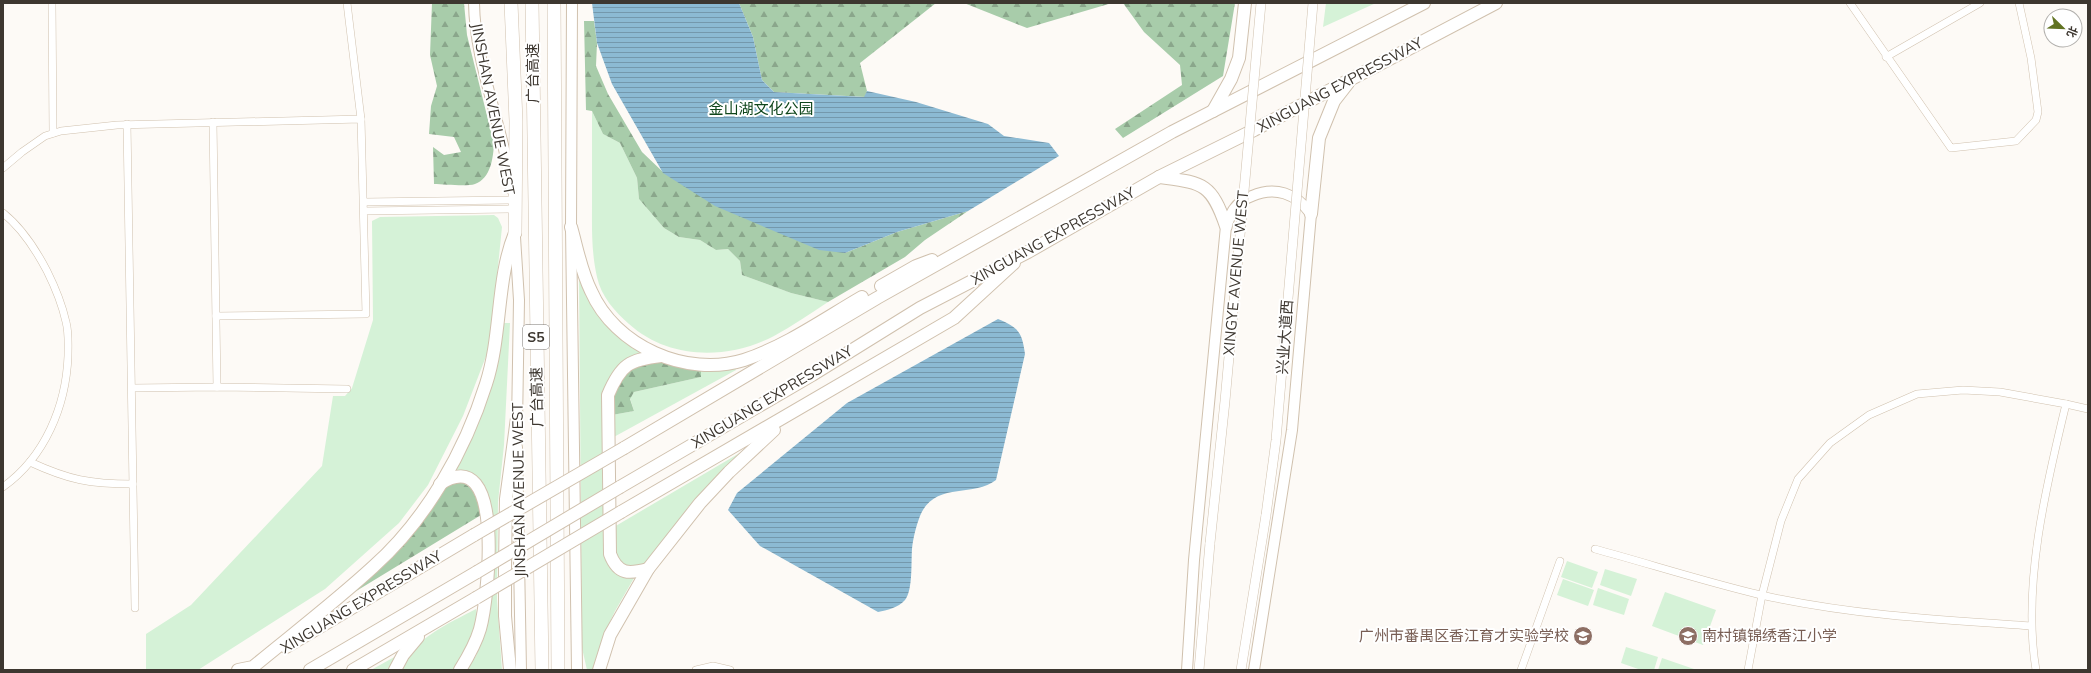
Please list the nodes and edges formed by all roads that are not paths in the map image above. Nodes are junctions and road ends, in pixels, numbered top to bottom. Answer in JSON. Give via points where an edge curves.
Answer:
{"nodes":[{"id":1,"x":52,"y":3,"type":"edge"},
{"id":2,"x":347,"y":3,"type":"edge"},
{"id":3,"x":474,"y":3,"type":"edge"},
{"id":4,"x":512,"y":3,"type":"edge"},
{"id":5,"x":532,"y":3,"type":"edge"},
{"id":6,"x":554,"y":3,"type":"edge"},
{"id":7,"x":572,"y":3,"type":"edge"},
{"id":8,"x":1245,"y":3,"type":"edge"},
{"id":9,"x":1260,"y":3,"type":"edge"},
{"id":10,"x":1313,"y":3,"type":"edge"},
{"id":11,"x":1424,"y":3,"type":"edge"},
{"id":12,"x":1496,"y":3,"type":"edge"},
{"id":13,"x":1850,"y":3,"type":"edge"},
{"id":14,"x":1980,"y":3,"type":"edge"},
{"id":15,"x":2019,"y":3,"type":"edge"},
{"id":16,"x":1886,"y":57,"type":"junction"},
{"id":17,"x":1351,"y":79,"type":"junction"},
{"id":18,"x":1213,"y":111,"type":"junction"},
{"id":19,"x":361,"y":118,"type":"junction"},
{"id":20,"x":213,"y":122,"type":"junction"},
{"id":21,"x":127,"y":124,"type":"junction"},
{"id":22,"x":53,"y":134,"type":"junction"},
{"id":23,"x":3,"y":168,"type":"edge"},
{"id":24,"x":1159,"y":177,"type":"junction"},
{"id":25,"x":364,"y":202,"type":"junction"},
{"id":26,"x":512,"y":205,"type":"junction"},
{"id":27,"x":364,"y":211,"type":"junction"},
{"id":28,"x":3,"y":213,"type":"edge"},
{"id":29,"x":1311,"y":214,"type":"junction"},
{"id":30,"x":1226,"y":226,"type":"junction"},
{"id":31,"x":571,"y":227,"type":"junction"},
{"id":32,"x":515,"y":233,"type":"junction"},
{"id":33,"x":970,"y":245,"type":"junction"},
{"id":34,"x":1028,"y":252,"type":"junction"},
{"id":35,"x":216,"y":316,"type":"junction"},
{"id":36,"x":661,"y":356,"type":"junction"},
{"id":37,"x":217,"y":387,"type":"junction"},
{"id":38,"x":132,"y":388,"type":"junction"},
{"id":39,"x":347,"y":389,"type":"dead end"},
{"id":40,"x":2066,"y":404,"type":"junction"},
{"id":41,"x":2088,"y":409,"type":"edge"},
{"id":42,"x":798,"y":410,"type":"junction"},
{"id":43,"x":517,"y":418,"type":"junction"},
{"id":44,"x":30,"y":462,"type":"junction"},
{"id":45,"x":133,"y":484,"type":"junction"},
{"id":46,"x":440,"y":484,"type":"junction"},
{"id":47,"x":3,"y":487,"type":"edge"},
{"id":48,"x":1595,"y":549,"type":"dead end"},
{"id":49,"x":1560,"y":561,"type":"dead end"},
{"id":50,"x":648,"y":568,"type":"junction"},
{"id":51,"x":1762,"y":595,"type":"junction"},
{"id":52,"x":135,"y":608,"type":"dead end"},
{"id":53,"x":433,"y":625,"type":"junction"},
{"id":54,"x":2031,"y":626,"type":"junction"},
{"id":55,"x":250,"y":669,"type":"edge"},
{"id":56,"x":238,"y":670,"type":"edge"},
{"id":57,"x":310,"y":670,"type":"edge"},
{"id":58,"x":353,"y":670,"type":"edge"},
{"id":59,"x":395,"y":670,"type":"edge"},
{"id":60,"x":460,"y":670,"type":"edge"},
{"id":61,"x":510,"y":670,"type":"edge"},
{"id":62,"x":522,"y":670,"type":"edge"},
{"id":63,"x":542,"y":670,"type":"edge"},
{"id":64,"x":558,"y":670,"type":"edge"},
{"id":65,"x":577,"y":670,"type":"edge"},
{"id":66,"x":599,"y":670,"type":"edge"},
{"id":67,"x":696,"y":670,"type":"edge"},
{"id":68,"x":730,"y":670,"type":"edge"},
{"id":69,"x":1187,"y":670,"type":"edge"},
{"id":70,"x":1199,"y":670,"type":"edge"},
{"id":71,"x":1241,"y":670,"type":"edge"},
{"id":72,"x":1254,"y":670,"type":"edge"},
{"id":73,"x":1521,"y":670,"type":"edge"},
{"id":74,"x":1748,"y":670,"type":"edge"},
{"id":75,"x":2036,"y":670,"type":"edge"}],
"edges":[{"from":1,"to":22,"type":"street"},
{"from":2,"to":19,"type":"street"},
{"from":3,"to":26,"type":"main road","name":"JINSHAN AVENUE WEST","via":[[479,54],[504,148]]},
{"from":4,"to":32,"type":"highway","via":[[516,121]]},
{"from":5,"to":63,"type":"highway","name":"广台高速","number":"S5"},
{"from":6,"to":64,"type":"highway","name":"广台高速","number":"S5"},
{"from":7,"to":31,"type":"main road"},
{"from":8,"to":18,"type":"highway","via":[[1239,58],[1231,79]]},
{"from":9,"to":70,"type":"street","name":"XINGYE AVENUE WEST","bridge":true},
{"from":10,"to":71,"type":"street","name":"兴业大道西","bridge":true,"via":[[1282,371],[1266,516]]},
{"from":11,"to":18,"type":"highway","name":"XINGUANG EXPRESSWAY"},
{"from":12,"to":17,"type":"highway","name":"XINGUANG EXPRESSWAY"},
{"from":13,"to":16,"type":"street"},
{"from":14,"to":16,"type":"street"},
{"from":15,"to":16,"type":"street","via":[[2031,58],[2038,112],[2036,120],[2016,141],[1951,148]]},
{"from":17,"to":24,"type":"highway","name":"XINGUANG EXPRESSWAY"},
{"from":17,"to":29,"type":"highway","via":[[1334,101],[1319,138]]},
{"from":18,"to":33,"type":"highway","name":"XINGUANG EXPRESSWAY"},
{"from":19,"to":20,"type":"street"},
{"from":19,"to":25,"type":"street"},
{"from":20,"to":21,"type":"street"},
{"from":20,"to":35,"type":"street"},
{"from":21,"to":22,"type":"street"},
{"from":21,"to":38,"type":"street"},
{"from":22,"to":23,"type":"street","via":[[45,136]]},
{"from":24,"to":30,"type":"highway","via":[[1192,182],[1212,193],[1220,206]]},
{"from":24,"to":34,"type":"highway","name":"XINGUANG EXPRESSWAY"},
{"from":25,"to":26,"type":"street"},
{"from":25,"to":27,"type":"street"},
{"from":26,"to":27,"type":"street"},
{"from":26,"to":32,"type":"main road","name":"JINSHAN AVENUE WEST"},
{"from":27,"to":35,"type":"street","via":[[366,314]]},
{"from":28,"to":44,"type":"street","via":[[30,242],[41,260],[61,303],[67,323],[68,360],[62,402],[47,437]]},
{"from":29,"to":30,"type":"main road","via":[[1304,203],[1276,190],[1246,198],[1234,208]]},
{"from":29,"to":72,"type":"main road","via":[[1292,430]]},
{"from":30,"to":69,"type":"main road","via":[[1194,560]]},
{"from":31,"to":36,"type":"highway","via":[[588,285],[608,319],[631,341]]},
{"from":31,"to":65,"type":"main road"},
{"from":32,"to":43,"type":"main road","name":"JINSHAN AVENUE WEST","via":[[519,300]]},
{"from":32,"to":46,"type":"highway","via":[[507,253],[498,333],[486,384],[469,428]]},
{"from":33,"to":36,"type":"highway","via":[[916,266],[781,344],[743,360],[705,365]]},
{"from":33,"to":55,"type":"highway","name":"XINGUANG EXPRESSWAY","bridge":true},
{"from":34,"to":42,"type":"highway","via":[[954,318]]},
{"from":34,"to":57,"type":"highway","name":"XINGUANG EXPRESSWAY","bridge":true,"via":[[920,308],[812,375]]},
{"from":35,"to":37,"type":"street"},
{"from":36,"to":50,"type":"highway","via":[[638,359],[624,368],[614,380],[608,395],[610,554],[613,562],[621,570],[630,573]]},
{"from":37,"to":38,"type":"street"},
{"from":37,"to":39,"type":"street"},
{"from":38,"to":45,"type":"street"},
{"from":40,"to":41,"type":"street"},
{"from":40,"to":51,"type":"street","via":[[2000,392],[1964,390],[1917,394],[1869,415],[1830,443],[1798,479],[1781,521]]},
{"from":40,"to":54,"type":"street","via":[[2048,475],[2036,551]]},
{"from":42,"to":50,"type":"highway","via":[[729,472],[670,538]]},
{"from":42,"to":53,"type":"highway","bridge":true},
{"from":43,"to":61,"type":"highway","via":[[506,499],[506,616]]},
{"from":43,"to":62,"type":"main road","name":"JINSHAN AVENUE WEST"},
{"from":44,"to":45,"type":"street","via":[[74,479],[103,484]]},
{"from":44,"to":47,"type":"street"},
{"from":45,"to":52,"type":"street"},
{"from":46,"to":55,"type":"highway","via":[[415,521],[374,567]]},
{"from":46,"to":60,"type":"highway","via":[[456,477],[473,480],[479,487],[487,514],[489,576],[484,608],[480,630]]},
{"from":48,"to":51,"type":"street"},
{"from":49,"to":73,"type":"street"},
{"from":50,"to":66,"type":"highway","via":[[610,635]]},
{"from":51,"to":54,"type":"street","via":[[1852,611]]},
{"from":51,"to":74,"type":"street"},
{"from":53,"to":58,"type":"highway"},
{"from":53,"to":59,"type":"highway","via":[[411,644]]},
{"from":54,"to":75,"type":"street"},
{"from":55,"to":56,"type":"highway"},
{"from":67,"to":68,"type":"street","via":[[713,666]]}]}
